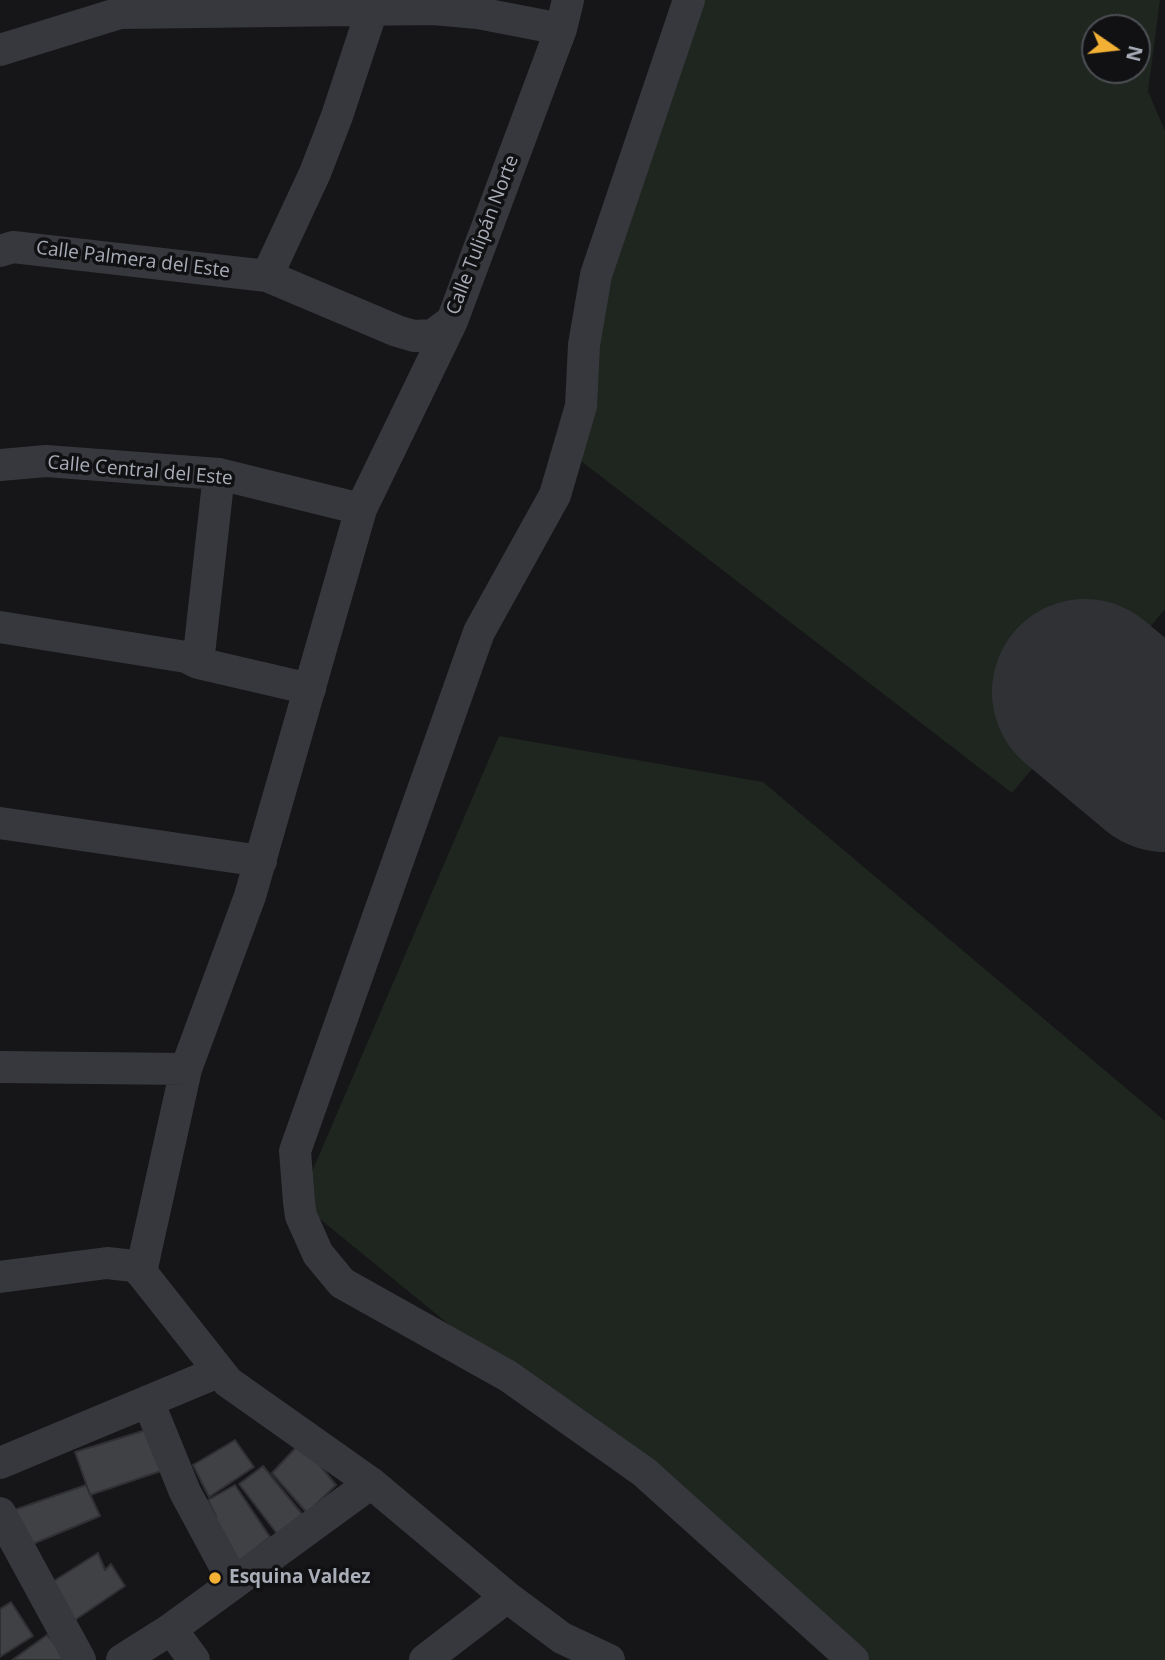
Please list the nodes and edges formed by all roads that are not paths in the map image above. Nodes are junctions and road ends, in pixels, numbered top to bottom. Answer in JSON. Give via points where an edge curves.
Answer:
{"nodes":[{"id":1,"x":689,"y":0,"type":"edge"},
{"id":2,"x":460,"y":6,"type":"edge"},
{"id":3,"x":372,"y":10,"type":"junction"},
{"id":4,"x":564,"y":14,"type":"edge"},
{"id":5,"x":0,"y":50,"type":"edge"},
{"id":6,"x":0,"y":251,"type":"edge"},
{"id":7,"x":267,"y":276,"type":"junction"},
{"id":8,"x":452,"y":321,"type":"junction"},
{"id":9,"x":0,"y":465,"type":"edge"},
{"id":10,"x":219,"y":474,"type":"junction"},
{"id":11,"x":361,"y":509,"type":"junction"},
{"id":12,"x":0,"y":626,"type":"edge"},
{"id":13,"x":198,"y":663,"type":"junction"},
{"id":14,"x":310,"y":689,"type":"junction"},
{"id":15,"x":0,"y":823,"type":"edge"},
{"id":16,"x":261,"y":861,"type":"junction"},
{"id":17,"x":0,"y":1068,"type":"edge"},
{"id":18,"x":186,"y":1069,"type":"junction"},
{"id":19,"x":141,"y":1272,"type":"junction"},
{"id":20,"x":0,"y":1277,"type":"edge"},
{"id":21,"x":218,"y":1372,"type":"junction"},
{"id":22,"x":148,"y":1401,"type":"junction"},
{"id":23,"x":0,"y":1463,"type":"edge"},
{"id":24,"x":371,"y":1483,"type":"junction"},
{"id":25,"x":0,"y":1513,"type":"edge"},
{"id":26,"x":233,"y":1583,"type":"junction"},
{"id":27,"x":507,"y":1597,"type":"junction"},
{"id":28,"x":171,"y":1629,"type":"junction"},
{"id":29,"x":80,"y":1660,"type":"edge"},
{"id":30,"x":122,"y":1660,"type":"edge"},
{"id":31,"x":194,"y":1660,"type":"edge"},
{"id":32,"x":425,"y":1660,"type":"edge"},
{"id":33,"x":609,"y":1660,"type":"edge"},
{"id":34,"x":853,"y":1660,"type":"edge"}],
"edges":[{"from":1,"to":34,"type":"street","via":[[596,275],[584,345],[581,406],[555,495],[479,632],[470,657],[295,1151],[300,1209],[318,1254],[342,1283],[508,1376],[644,1472]]},
{"from":2,"to":3,"type":"street"},
{"from":2,"to":4,"type":"street"},
{"from":3,"to":5,"type":"street","via":[[120,13]]},
{"from":3,"to":7,"type":"street","via":[[315,173]]},
{"from":4,"to":8,"type":"street","name":"Calle Tulipán Norte"},
{"from":6,"to":7,"type":"street","name":"Calle Palmera del Este","via":[[13,247]]},
{"from":7,"to":8,"type":"street","name":"Calle Tulipán Norte","via":[[414,336],[433,335]]},
{"from":8,"to":11,"type":"street"},
{"from":9,"to":10,"type":"street","name":"Calle Central del Este","via":[[46,461]]},
{"from":10,"to":11,"type":"street","name":"Calle Central del Este"},
{"from":10,"to":13,"type":"street"},
{"from":11,"to":14,"type":"street"},
{"from":12,"to":13,"type":"street","via":[[186,657]]},
{"from":13,"to":14,"type":"street"},
{"from":14,"to":16,"type":"street"},
{"from":15,"to":16,"type":"street"},
{"from":16,"to":18,"type":"street"},
{"from":17,"to":18,"type":"street"},
{"from":18,"to":19,"type":"street"},
{"from":19,"to":20,"type":"street","via":[[127,1264],[107,1263]]},
{"from":19,"to":21,"type":"street"},
{"from":21,"to":22,"type":"street"},
{"from":21,"to":24,"type":"street"},
{"from":22,"to":23,"type":"street"},
{"from":22,"to":26,"type":"street","via":[[185,1492]]},
{"from":24,"to":26,"type":"street"},
{"from":24,"to":27,"type":"street"},
{"from":25,"to":29,"type":"street"},
{"from":26,"to":28,"type":"street"},
{"from":27,"to":32,"type":"street"},
{"from":27,"to":33,"type":"street","via":[[562,1638]]},
{"from":28,"to":30,"type":"street"},
{"from":28,"to":31,"type":"street"}]}
